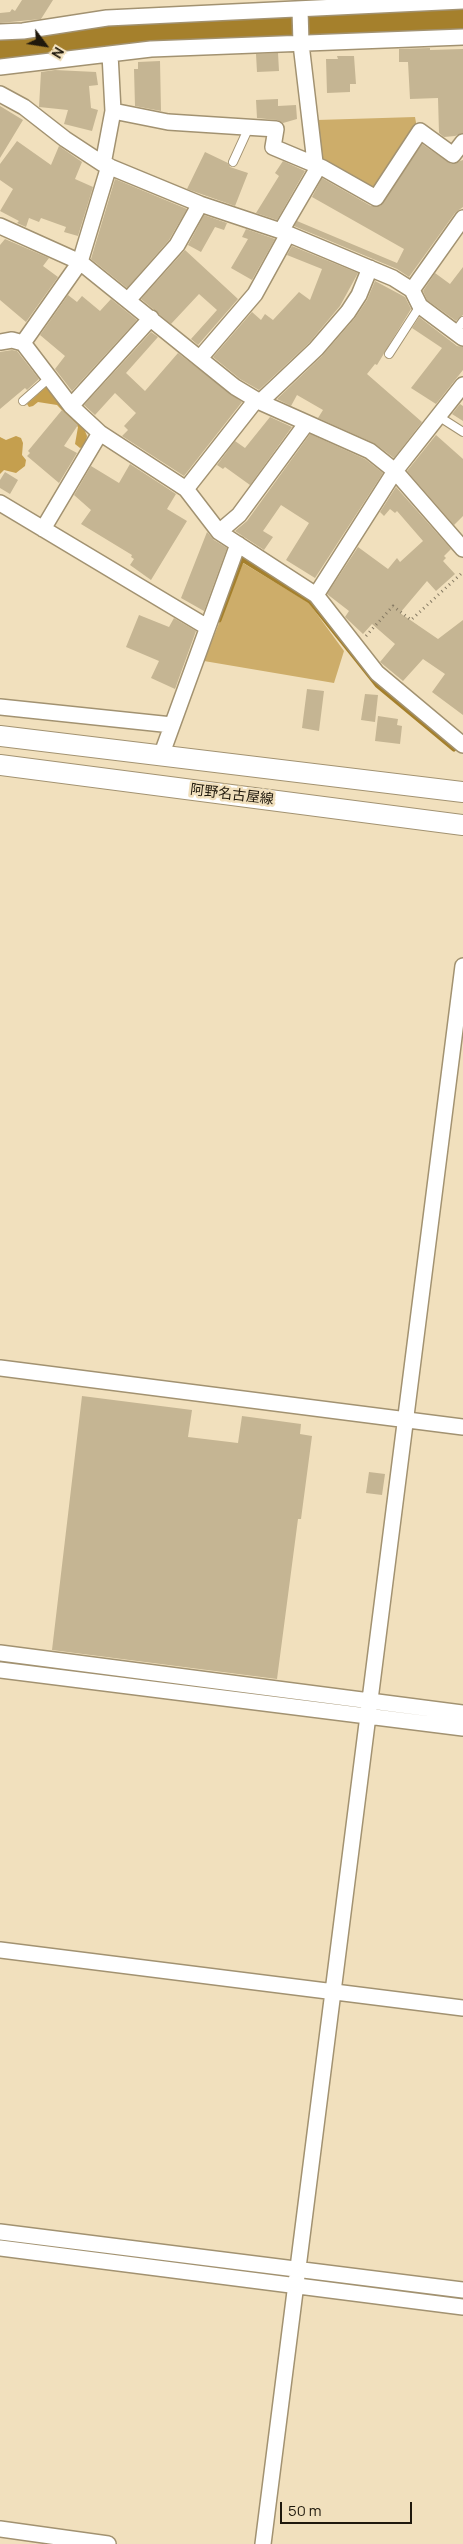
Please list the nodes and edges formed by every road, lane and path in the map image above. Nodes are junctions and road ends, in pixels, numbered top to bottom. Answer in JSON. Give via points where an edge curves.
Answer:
{"nodes":[{"id":1,"x":463,"y":1,"type":"edge"},
{"id":2,"x":300,"y":11,"type":"junction"},
{"id":3,"x":0,"y":32,"type":"edge"},
{"id":4,"x":463,"y":37,"type":"edge"},
{"id":5,"x":301,"y":40,"type":"junction"},
{"id":6,"x":110,"y":54,"type":"junction"},
{"id":7,"x":0,"y":67,"type":"edge"},
{"id":8,"x":0,"y":94,"type":"edge"},
{"id":9,"x":113,"y":111,"type":"junction"},
{"id":10,"x":249,"y":127,"type":"junction"},
{"id":11,"x":463,"y":142,"type":"edge"},
{"id":12,"x":233,"y":162,"type":"dead end"},
{"id":13,"x":316,"y":164,"type":"junction"},
{"id":14,"x":106,"y":165,"type":"junction"},
{"id":15,"x":200,"y":204,"type":"junction"},
{"id":16,"x":463,"y":218,"type":"edge"},
{"id":17,"x":0,"y":226,"type":"edge"},
{"id":18,"x":285,"y":233,"type":"junction"},
{"id":19,"x":80,"y":262,"type":"junction"},
{"id":20,"x":370,"y":268,"type":"junction"},
{"id":21,"x":412,"y":290,"type":"junction"},
{"id":22,"x":129,"y":299,"type":"junction"},
{"id":23,"x":420,"y":306,"type":"junction"},
{"id":24,"x":151,"y":318,"type":"junction"},
{"id":25,"x":460,"y":330,"type":"edge"},
{"id":26,"x":0,"y":342,"type":"edge"},
{"id":27,"x":23,"y":343,"type":"junction"},
{"id":28,"x":390,"y":354,"type":"dead end"},
{"id":29,"x":200,"y":358,"type":"junction"},
{"id":30,"x":48,"y":379,"type":"junction"},
{"id":31,"x":463,"y":385,"type":"edge"},
{"id":32,"x":23,"y":401,"type":"dead end"},
{"id":33,"x":258,"y":401,"type":"junction"},
{"id":34,"x":71,"y":406,"type":"junction"},
{"id":35,"x":438,"y":416,"type":"junction"},
{"id":36,"x":306,"y":424,"type":"junction"},
{"id":37,"x":463,"y":432,"type":"edge"},
{"id":38,"x":100,"y":433,"type":"junction"},
{"id":39,"x":395,"y":471,"type":"junction"},
{"id":40,"x":186,"y":489,"type":"junction"},
{"id":41,"x":0,"y":503,"type":"edge"},
{"id":42,"x":42,"y":529,"type":"junction"},
{"id":43,"x":219,"y":532,"type":"junction"},
{"id":44,"x":238,"y":544,"type":"junction"},
{"id":45,"x":463,"y":548,"type":"edge"},
{"id":46,"x":463,"y":572,"type":"edge"},
{"id":47,"x":316,"y":595,"type":"junction"},
{"id":48,"x":208,"y":627,"type":"junction"},
{"id":49,"x":354,"y":644,"type":"junction"},
{"id":50,"x":0,"y":707,"type":"edge"},
{"id":51,"x":172,"y":725,"type":"junction"},
{"id":52,"x":0,"y":736,"type":"edge"},
{"id":53,"x":463,"y":745,"type":"edge"},
{"id":54,"x":161,"y":756,"type":"junction"},
{"id":55,"x":0,"y":765,"type":"edge"},
{"id":56,"x":463,"y":792,"type":"edge"},
{"id":57,"x":463,"y":825,"type":"edge"},
{"id":58,"x":463,"y":966,"type":"edge"},
{"id":59,"x":0,"y":1368,"type":"edge"},
{"id":60,"x":404,"y":1420,"type":"junction"},
{"id":61,"x":463,"y":1427,"type":"edge"},
{"id":62,"x":0,"y":1653,"type":"edge"},
{"id":63,"x":0,"y":1670,"type":"edge"},
{"id":64,"x":372,"y":1700,"type":"junction"},
{"id":65,"x":463,"y":1712,"type":"edge"},
{"id":66,"x":370,"y":1717,"type":"junction"},
{"id":67,"x":463,"y":1728,"type":"edge"},
{"id":68,"x":0,"y":1950,"type":"edge"},
{"id":69,"x":334,"y":1992,"type":"junction"},
{"id":70,"x":463,"y":2008,"type":"edge"},
{"id":71,"x":0,"y":2232,"type":"edge"},
{"id":72,"x":0,"y":2248,"type":"edge"},
{"id":73,"x":298,"y":2270,"type":"junction"},
{"id":74,"x":296,"y":2286,"type":"junction"},
{"id":75,"x":463,"y":2290,"type":"edge"},
{"id":76,"x":463,"y":2307,"type":"edge"},
{"id":77,"x":0,"y":2529,"type":"edge"},
{"id":78,"x":108,"y":2544,"type":"edge"},
{"id":79,"x":263,"y":2544,"type":"edge"}],
"edges":[{"from":1,"to":2,"type":"street"},
{"from":2,"to":3,"type":"street","via":[[107,18]]},
{"from":2,"to":5,"type":"street"},
{"from":4,"to":5,"type":"street"},
{"from":5,"to":6,"type":"street"},
{"from":5,"to":13,"type":"street"},
{"from":6,"to":7,"type":"street"},
{"from":6,"to":9,"type":"street"},
{"from":8,"to":14,"type":"street","via":[[24,107]]},
{"from":9,"to":10,"type":"street","via":[[168,122]]},
{"from":9,"to":14,"type":"street"},
{"from":10,"to":12,"type":"lane"},
{"from":10,"to":13,"type":"street","via":[[276,129],[274,147]]},
{"from":11,"to":13,"type":"street","via":[[453,156],[420,131],[376,198]]},
{"from":13,"to":18,"type":"street","via":[[316,171]]},
{"from":14,"to":15,"type":"street"},
{"from":14,"to":19,"type":"street"},
{"from":15,"to":18,"type":"street"},
{"from":15,"to":22,"type":"street","via":[[177,245]]},
{"from":16,"to":21,"type":"street"},
{"from":17,"to":19,"type":"street"},
{"from":18,"to":20,"type":"street"},
{"from":18,"to":29,"type":"street","via":[[255,294]]},
{"from":19,"to":22,"type":"street"},
{"from":19,"to":27,"type":"street"},
{"from":20,"to":21,"type":"street"},
{"from":20,"to":33,"type":"street","via":[[348,312],[316,349]]},
{"from":21,"to":23,"type":"street"},
{"from":22,"to":24,"type":"street"},
{"from":23,"to":25,"type":"street"},
{"from":23,"to":28,"type":"lane"},
{"from":24,"to":29,"type":"street"},
{"from":24,"to":34,"type":"street"},
{"from":26,"to":27,"type":"street","via":[[12,340]]},
{"from":27,"to":30,"type":"street"},
{"from":29,"to":33,"type":"street"},
{"from":30,"to":32,"type":"lane"},
{"from":30,"to":34,"type":"street"},
{"from":31,"to":35,"type":"street"},
{"from":33,"to":36,"type":"street"},
{"from":33,"to":40,"type":"street"},
{"from":34,"to":38,"type":"street"},
{"from":35,"to":37,"type":"lane"},
{"from":35,"to":39,"type":"street"},
{"from":36,"to":39,"type":"street","via":[[370,452]]},
{"from":36,"to":43,"type":"street","via":[[239,514]]},
{"from":38,"to":40,"type":"street"},
{"from":38,"to":42,"type":"street"},
{"from":39,"to":45,"type":"street"},
{"from":39,"to":47,"type":"street"},
{"from":40,"to":43,"type":"street"},
{"from":41,"to":42,"type":"street"},
{"from":42,"to":48,"type":"street"},
{"from":43,"to":44,"type":"street"},
{"from":44,"to":47,"type":"street"},
{"from":44,"to":48,"type":"street"},
{"from":46,"to":49,"type":"path","via":[[411,620],[393,606],[369,634]]},
{"from":47,"to":49,"type":"street"},
{"from":48,"to":51,"type":"street"},
{"from":49,"to":53,"type":"street","via":[[377,673]]},
{"from":50,"to":51,"type":"street"},
{"from":51,"to":54,"type":"street"},
{"from":52,"to":54,"type":"main road"},
{"from":54,"to":56,"type":"main road"},
{"from":55,"to":57,"type":"main road","name":"阿野名古屋線"},
{"from":58,"to":60,"type":"street"},
{"from":59,"to":60,"type":"street"},
{"from":60,"to":61,"type":"street"},
{"from":60,"to":64,"type":"street"},
{"from":62,"to":64,"type":"street"},
{"from":63,"to":66,"type":"street"},
{"from":64,"to":65,"type":"street"},
{"from":64,"to":66,"type":"street"},
{"from":66,"to":67,"type":"street"},
{"from":66,"to":69,"type":"street"},
{"from":68,"to":69,"type":"street"},
{"from":69,"to":70,"type":"street"},
{"from":69,"to":73,"type":"street"},
{"from":71,"to":73,"type":"street"},
{"from":72,"to":74,"type":"street"},
{"from":73,"to":74,"type":"street"},
{"from":73,"to":75,"type":"street"},
{"from":74,"to":76,"type":"street"},
{"from":74,"to":79,"type":"street"},
{"from":77,"to":78,"type":"street"}]}
